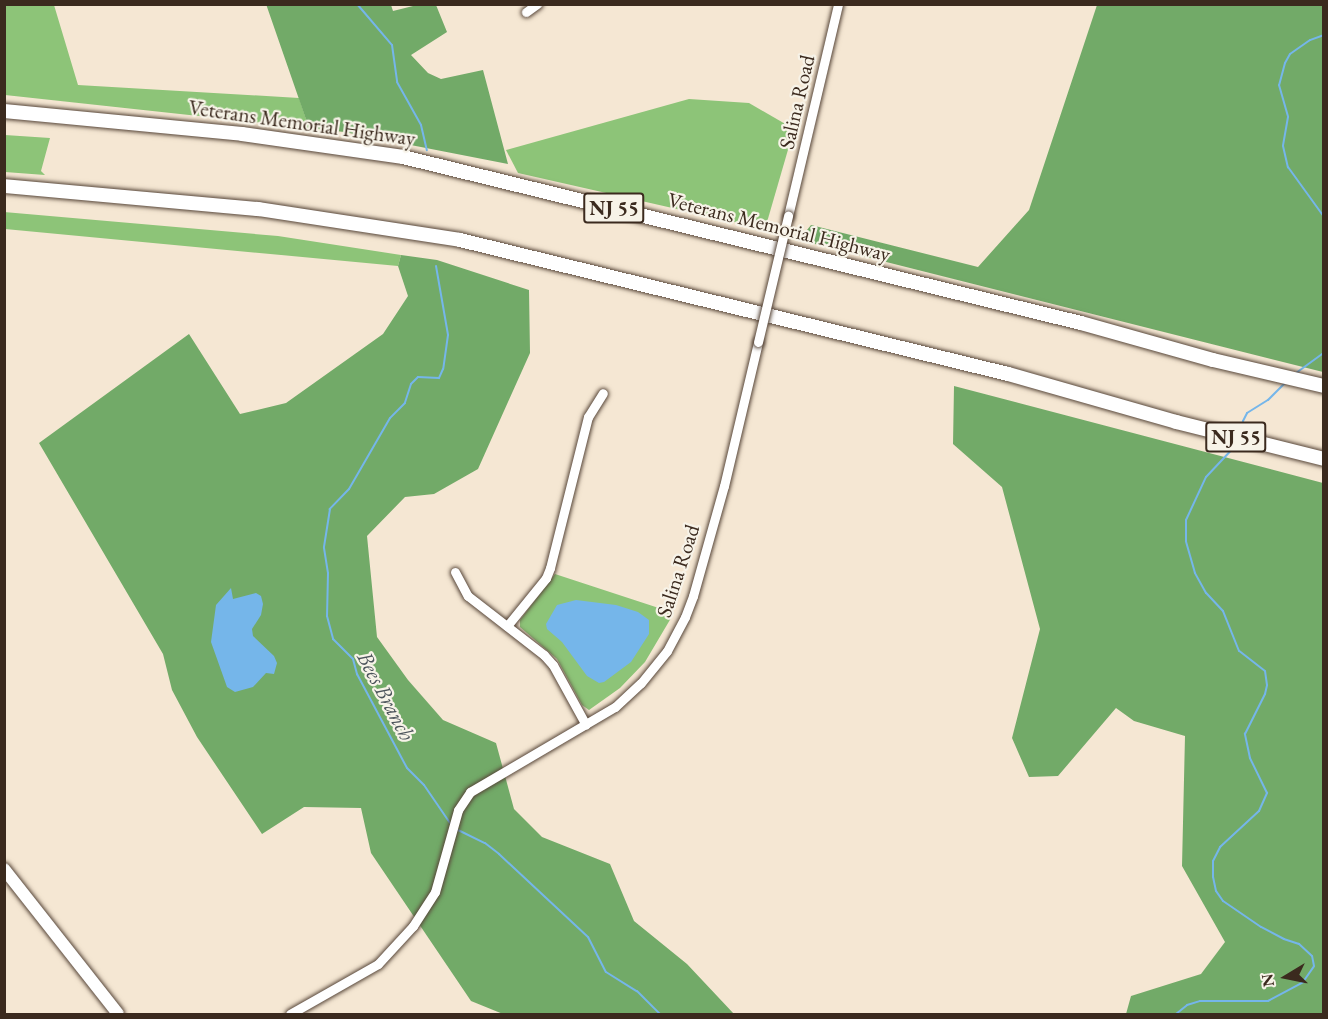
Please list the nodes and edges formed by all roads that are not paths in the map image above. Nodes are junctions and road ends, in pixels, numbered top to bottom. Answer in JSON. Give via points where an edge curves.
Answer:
{"nodes":[{"id":1,"x":537,"y":4,"type":"edge"},
{"id":2,"x":838,"y":4,"type":"edge"},
{"id":3,"x":526,"y":12,"type":"dead end"},
{"id":4,"x":4,"y":111,"type":"edge"},
{"id":5,"x":4,"y":186,"type":"edge"},
{"id":6,"x":1323,"y":386,"type":"edge"},
{"id":7,"x":603,"y":393,"type":"dead end"},
{"id":8,"x":1323,"y":459,"type":"edge"},
{"id":9,"x":455,"y":572,"type":"dead end"},
{"id":10,"x":507,"y":626,"type":"junction"},
{"id":11,"x":586,"y":725,"type":"junction"},
{"id":12,"x":4,"y":869,"type":"edge"},
{"id":13,"x":118,"y":1014,"type":"edge"},
{"id":14,"x":290,"y":1014,"type":"edge"}],
"edges":[{"from":1,"to":3,"type":"street"},
{"from":2,"to":11,"type":"street","name":"Salina Road","bridge":true,"via":[[724,486],[685,617],[667,651],[641,683]]},
{"from":4,"to":6,"type":"highway","name":"Veterans Memorial Highway","number":"NJ 55","via":[[242,134],[404,158]]},
{"from":5,"to":8,"type":"highway","number":"NJ 55","via":[[258,208],[460,240],[1008,374]]},
{"from":7,"to":10,"type":"street","via":[[588,417],[546,578]]},
{"from":9,"to":10,"type":"street","via":[[468,596]]},
{"from":10,"to":11,"type":"street","via":[[553,664]]},
{"from":11,"to":14,"type":"street","name":"Salina Road","via":[[476,787],[461,804],[435,892],[413,926],[378,964]]},
{"from":12,"to":13,"type":"main road"}]}
